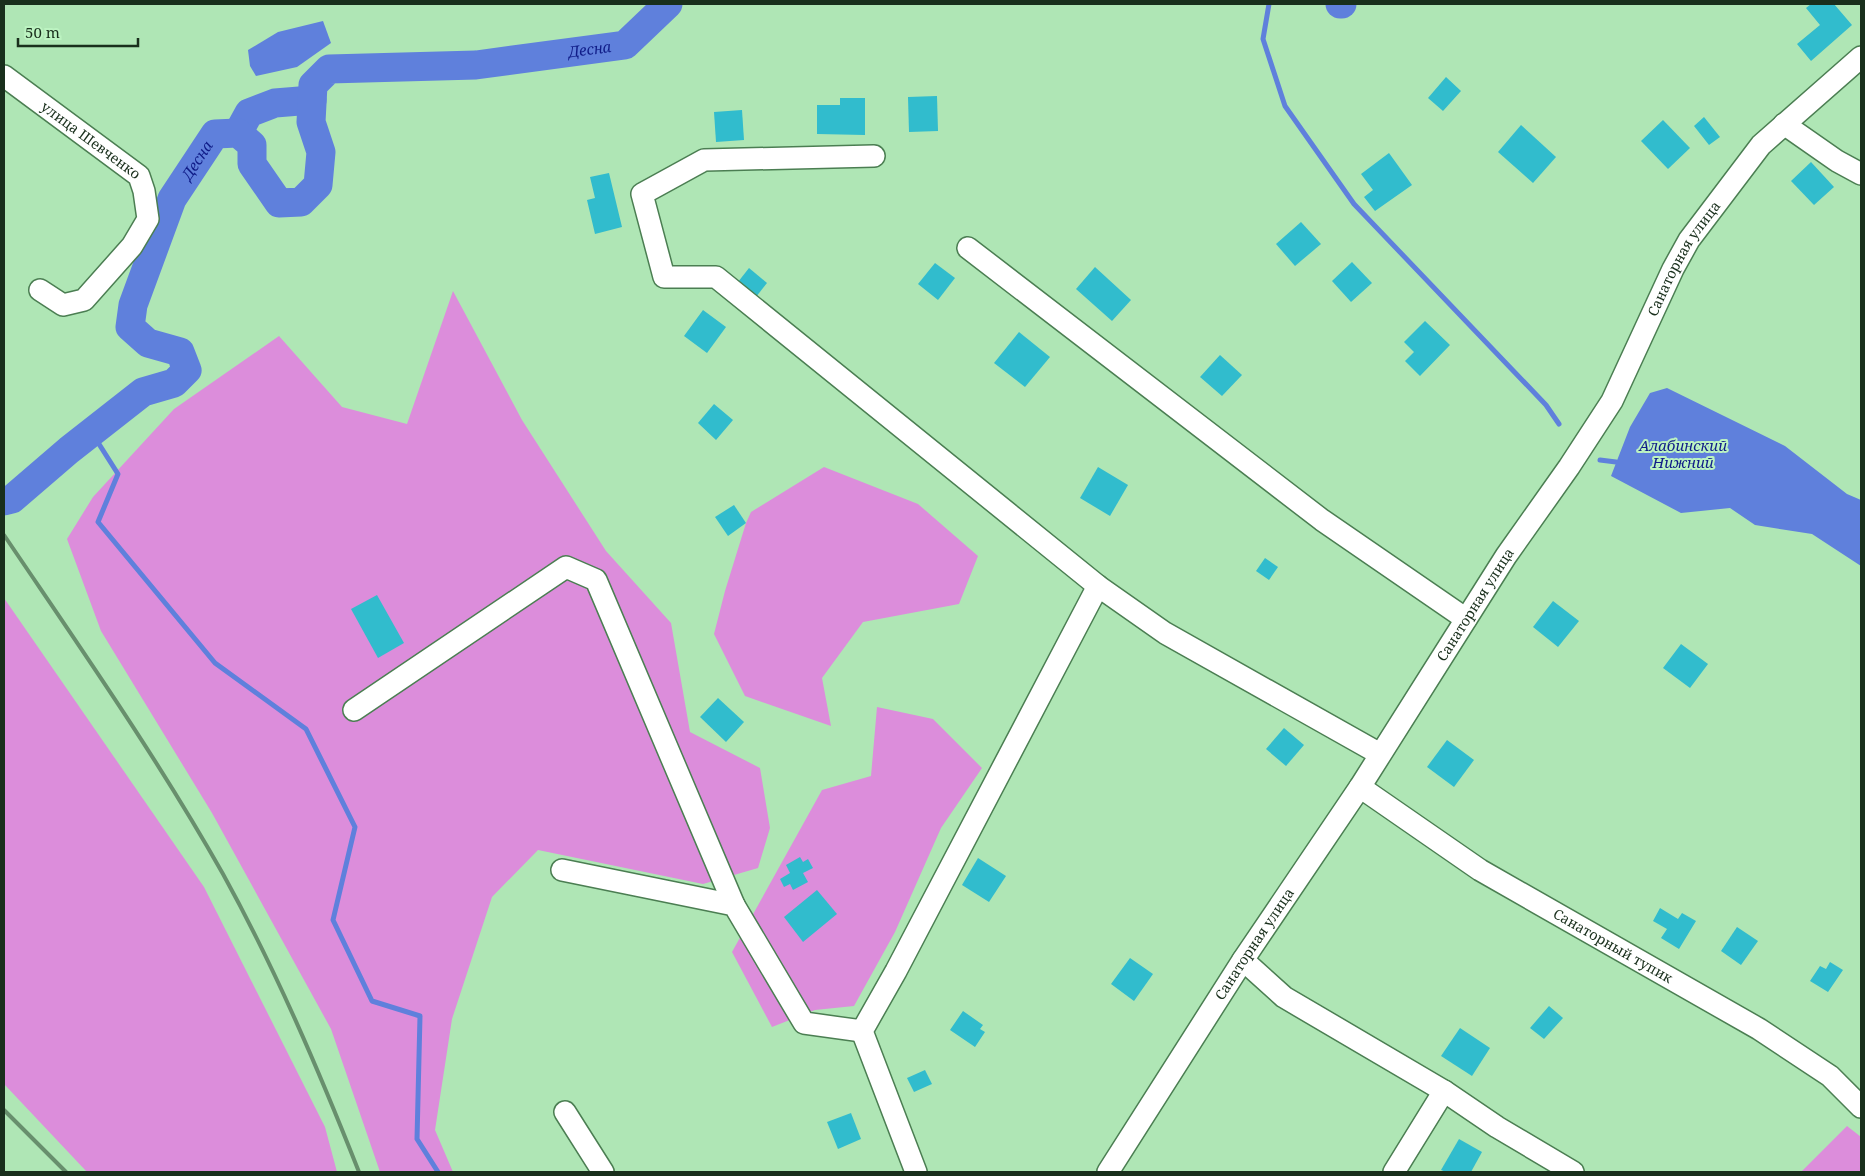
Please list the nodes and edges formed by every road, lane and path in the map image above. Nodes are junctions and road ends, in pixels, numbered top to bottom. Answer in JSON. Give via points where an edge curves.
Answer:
{"nodes":[{"id":1,"x":1861,"y":57,"type":"edge"},
{"id":2,"x":4,"y":76,"type":"edge"},
{"id":3,"x":1784,"y":124,"type":"junction"},
{"id":4,"x":874,"y":156,"type":"dead end"},
{"id":5,"x":1861,"y":174,"type":"edge"},
{"id":6,"x":968,"y":248,"type":"dead end"},
{"id":7,"x":40,"y":290,"type":"dead end"},
{"id":8,"x":1098,"y":586,"type":"junction"},
{"id":9,"x":1466,"y":619,"type":"junction"},
{"id":10,"x":354,"y":710,"type":"dead end"},
{"id":11,"x":1380,"y":754,"type":"junction"},
{"id":12,"x":1360,"y":787,"type":"junction"},
{"id":13,"x":562,"y":870,"type":"dead end"},
{"id":14,"x":734,"y":905,"type":"junction"},
{"id":15,"x":1243,"y":960,"type":"junction"},
{"id":16,"x":862,"y":1031,"type":"junction"},
{"id":17,"x":1444,"y":1091,"type":"junction"},
{"id":18,"x":1861,"y":1107,"type":"edge"},
{"id":19,"x":565,"y":1112,"type":"dead end"},
{"id":20,"x":602,"y":1172,"type":"edge"},
{"id":21,"x":916,"y":1172,"type":"edge"},
{"id":22,"x":1108,"y":1172,"type":"edge"},
{"id":23,"x":1394,"y":1172,"type":"edge"},
{"id":24,"x":1573,"y":1172,"type":"edge"}],
"edges":[{"from":1,"to":3,"type":"street","name":"Санаторная улица"},
{"from":2,"to":7,"type":"street","name":"улица Шевченко","via":[[140,176],[144,191],[148,218],[132,246],[84,300],[63,305]]},
{"from":3,"to":5,"type":"street"},
{"from":3,"to":9,"type":"street","name":"Санаторная улица","via":[[1761,145],[1689,240],[1612,401]]},
{"from":4,"to":8,"type":"street","via":[[704,160],[642,194],[664,277],[716,277]]},
{"from":6,"to":9,"type":"street","via":[[1322,520]]},
{"from":8,"to":11,"type":"street","via":[[1165,634]]},
{"from":8,"to":16,"type":"street"},
{"from":9,"to":11,"type":"street","name":"Санаторная улица"},
{"from":10,"to":14,"type":"street","via":[[566,567],[596,580]]},
{"from":11,"to":12,"type":"street","name":"Санаторная улица"},
{"from":12,"to":15,"type":"street","name":"Санаторная улица"},
{"from":12,"to":18,"type":"street","name":"Санаторный тупик","via":[[1480,870],[1759,1029],[1830,1076]]},
{"from":13,"to":14,"type":"street"},
{"from":14,"to":16,"type":"street","via":[[804,1023]]},
{"from":15,"to":17,"type":"street","via":[[1284,997]]},
{"from":15,"to":22,"type":"street","name":"Санаторная улица"},
{"from":16,"to":21,"type":"street"},
{"from":17,"to":23,"type":"street"},
{"from":17,"to":24,"type":"street","via":[[1496,1127]]},
{"from":19,"to":20,"type":"street"}]}
